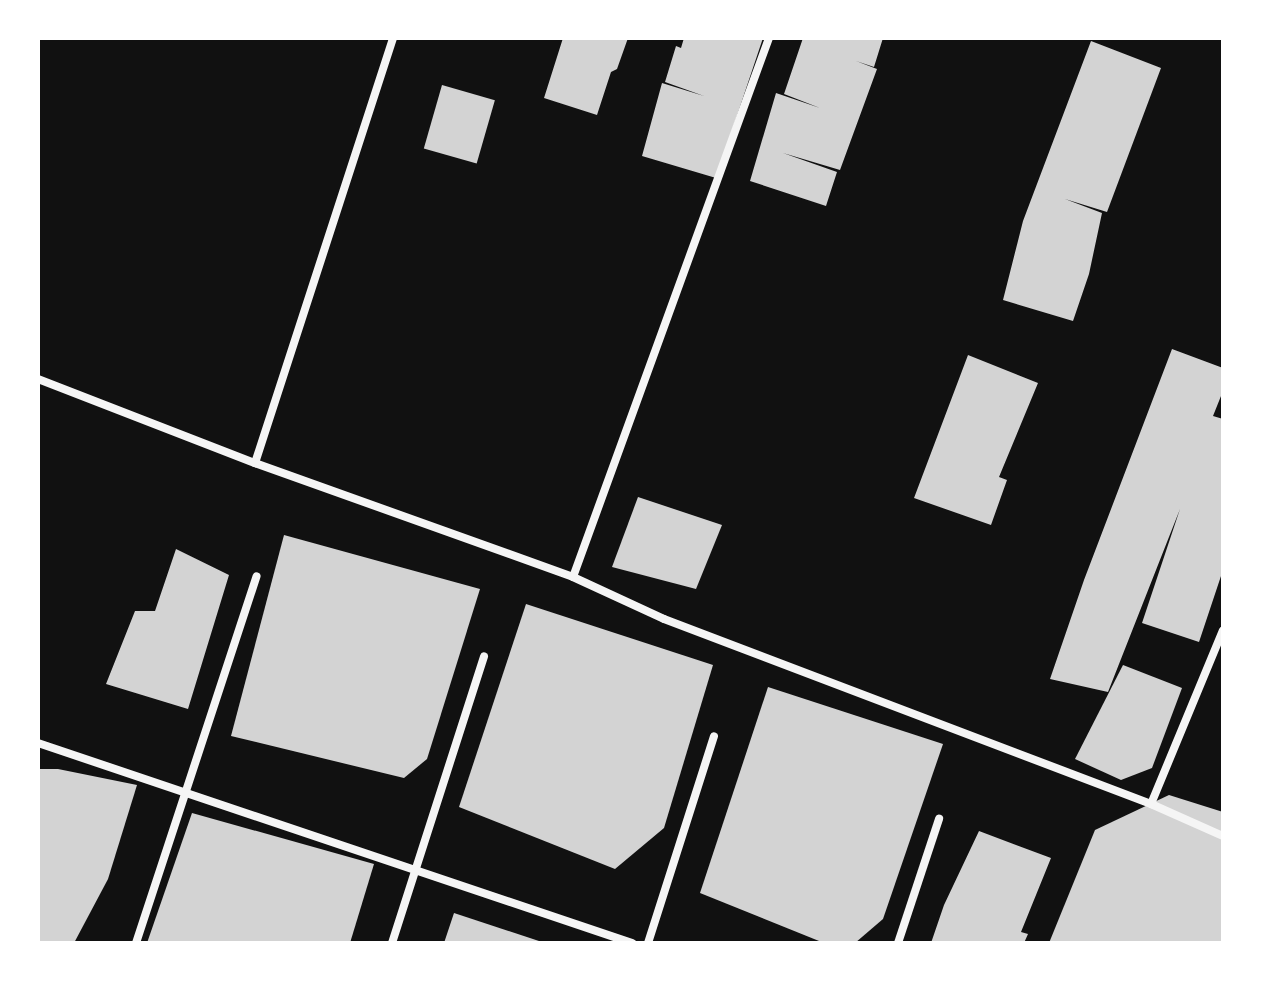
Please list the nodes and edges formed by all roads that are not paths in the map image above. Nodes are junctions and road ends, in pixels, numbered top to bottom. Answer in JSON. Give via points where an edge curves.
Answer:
{"nodes":[{"id":1,"x":393,"y":38,"type":"edge"},
{"id":2,"x":769,"y":38,"type":"edge"},
{"id":3,"x":38,"y":379,"type":"edge"},
{"id":4,"x":255,"y":463,"type":"junction"},
{"id":5,"x":257,"y":576,"type":"dead end"},
{"id":6,"x":573,"y":577,"type":"junction"},
{"id":7,"x":1223,"y":630,"type":"edge"},
{"id":8,"x":484,"y":656,"type":"dead end"},
{"id":9,"x":714,"y":736,"type":"dead end"},
{"id":10,"x":38,"y":743,"type":"edge"},
{"id":11,"x":186,"y":793,"type":"junction"},
{"id":12,"x":1151,"y":804,"type":"junction"},
{"id":13,"x":939,"y":819,"type":"dead end"},
{"id":14,"x":1223,"y":836,"type":"edge"},
{"id":15,"x":415,"y":870,"type":"junction"},
{"id":16,"x":136,"y":943,"type":"edge"},
{"id":17,"x":392,"y":943,"type":"edge"},
{"id":18,"x":632,"y":943,"type":"edge"},
{"id":19,"x":648,"y":943,"type":"edge"},
{"id":20,"x":898,"y":943,"type":"edge"}],
"edges":[{"from":1,"to":4,"type":"street"},
{"from":2,"to":6,"type":"street"},
{"from":3,"to":4,"type":"street"},
{"from":4,"to":6,"type":"street"},
{"from":5,"to":11,"type":"street"},
{"from":6,"to":12,"type":"street","via":[[664,619]]},
{"from":7,"to":12,"type":"street"},
{"from":8,"to":15,"type":"street"},
{"from":9,"to":19,"type":"street"},
{"from":10,"to":11,"type":"street"},
{"from":11,"to":15,"type":"street"},
{"from":11,"to":16,"type":"street"},
{"from":12,"to":14,"type":"street"},
{"from":13,"to":20,"type":"street"},
{"from":15,"to":17,"type":"street"},
{"from":15,"to":18,"type":"street"}]}
